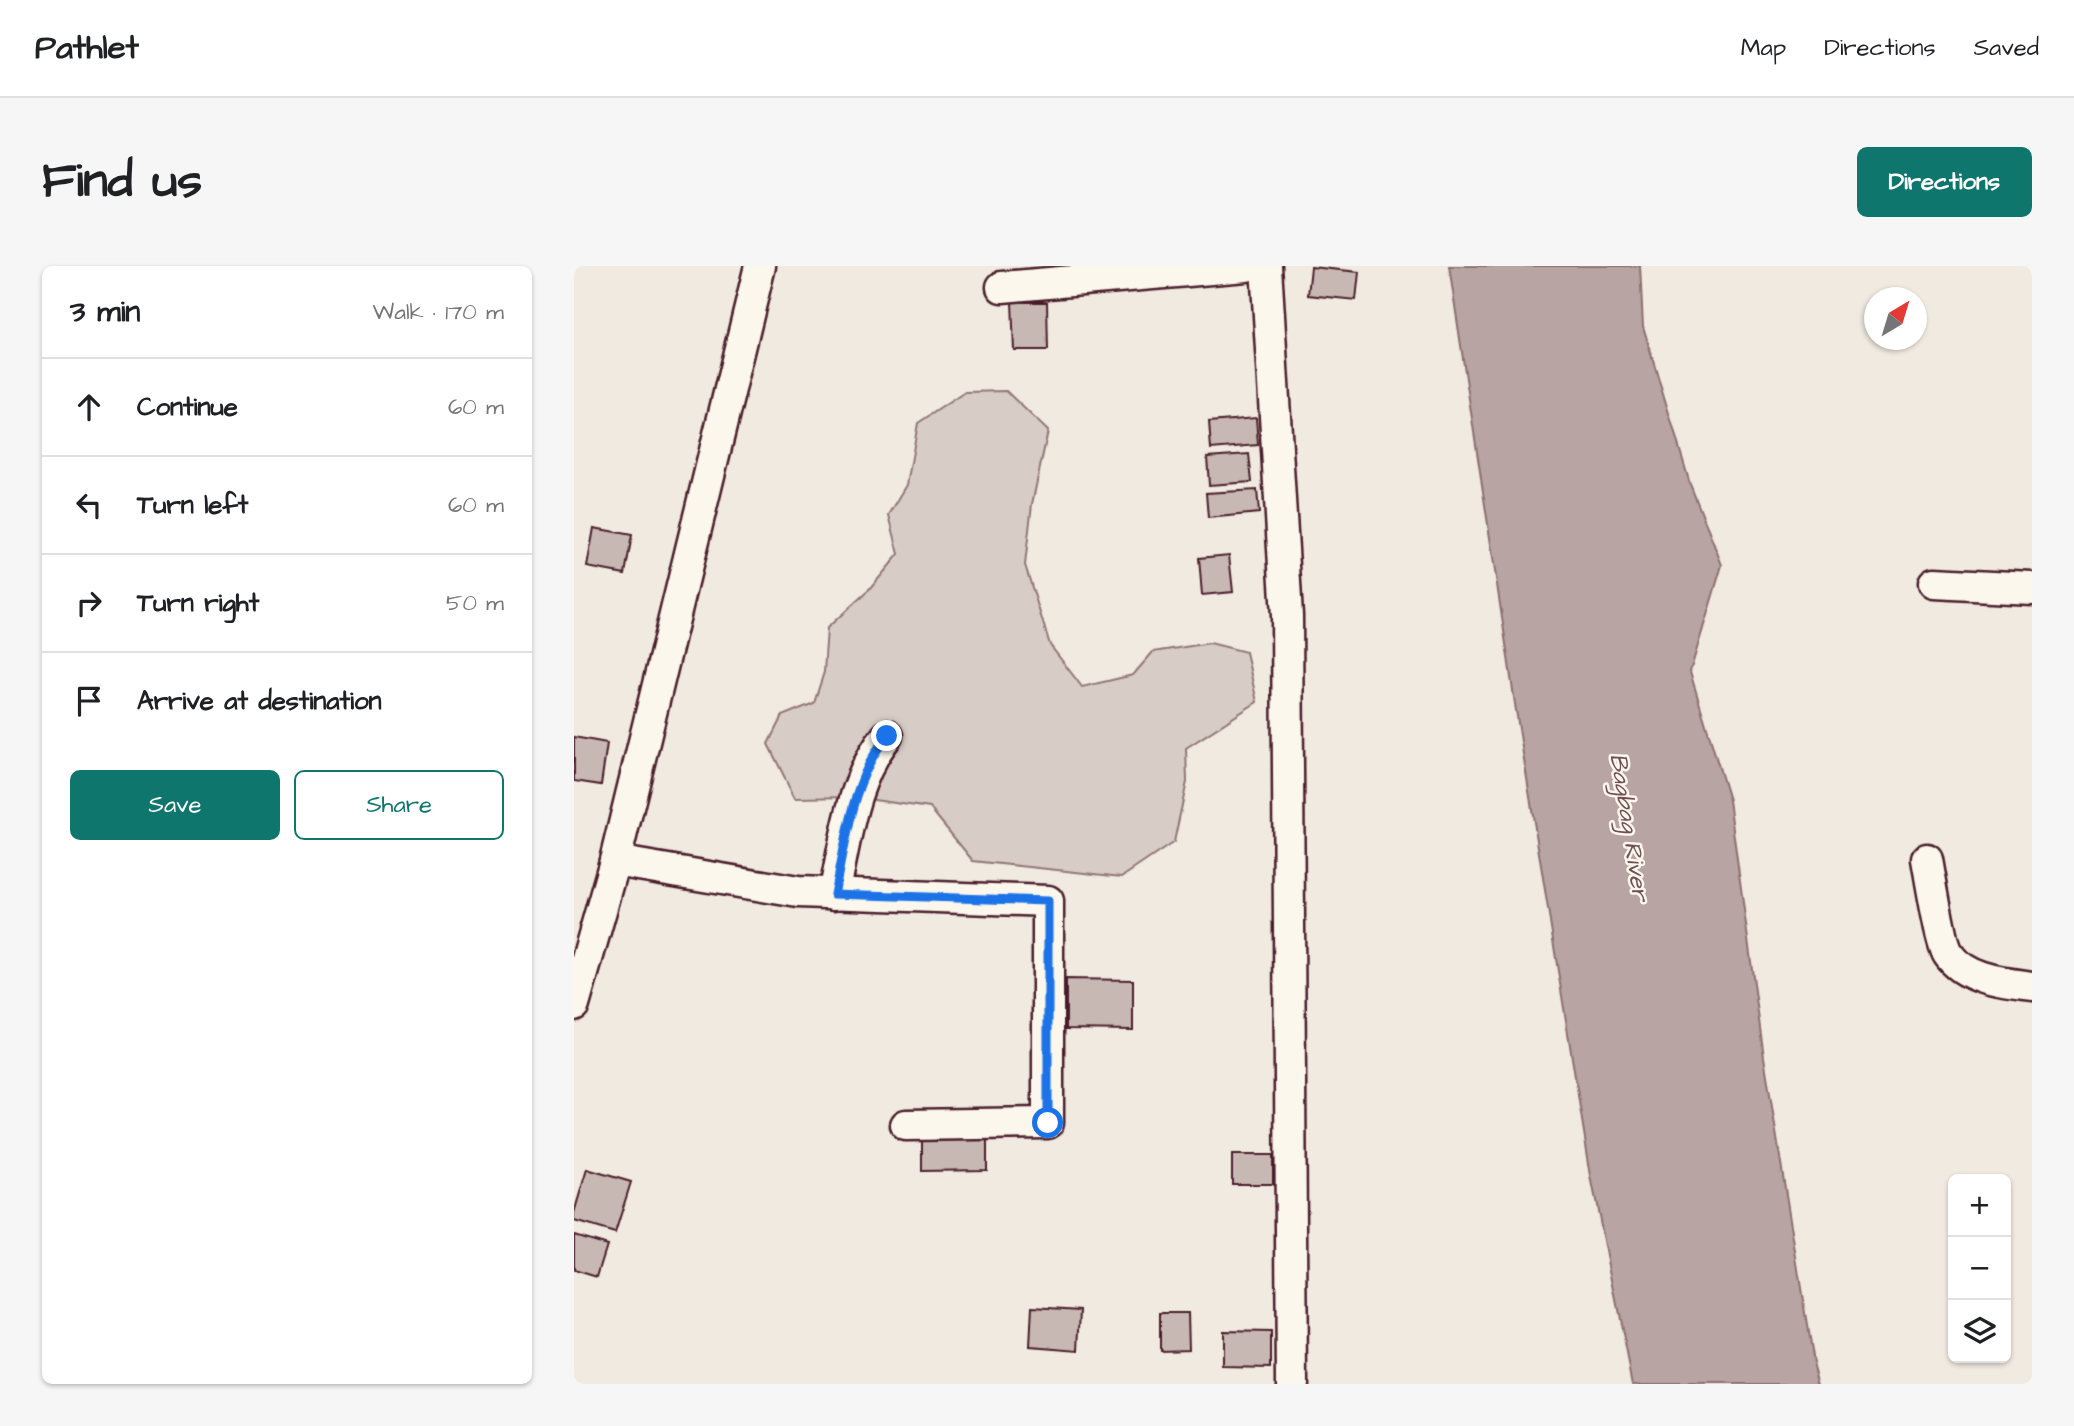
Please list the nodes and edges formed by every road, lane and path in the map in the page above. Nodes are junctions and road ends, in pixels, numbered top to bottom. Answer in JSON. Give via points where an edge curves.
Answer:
{"nodes":[{"id":1,"x":760,"y":266,"type":"edge"},
{"id":2,"x":1246,"y":266,"type":"edge"},
{"id":3,"x":1266,"y":266,"type":"edge"},
{"id":4,"x":1002,"y":287,"type":"dead end"},
{"id":5,"x":1934,"y":583,"type":"dead end"},
{"id":6,"x":2032,"y":588,"type":"edge"},
{"id":7,"x":887,"y":736,"type":"dead end"},
{"id":8,"x":1927,"y":859,"type":"dead end"},
{"id":9,"x":615,"y":862,"type":"junction"},
{"id":10,"x":834,"y":894,"type":"junction"},
{"id":11,"x":2032,"y":987,"type":"edge"},
{"id":12,"x":574,"y":1005,"type":"edge"},
{"id":13,"x":906,"y":1125,"type":"dead end"},
{"id":14,"x":1292,"y":1384,"type":"edge"}],
"edges":[{"from":1,"to":9,"type":"street"},
{"from":2,"to":4,"type":"street"},
{"from":3,"to":14,"type":"street","via":[[1287,616]]},
{"from":5,"to":6,"type":"street"},
{"from":7,"to":10,"type":"street","via":[[858,786]]},
{"from":8,"to":11,"type":"street","via":[[1946,953],[1964,969],[1995,982]]},
{"from":9,"to":10,"type":"street"},
{"from":9,"to":12,"type":"street"},
{"from":10,"to":13,"type":"street","via":[[1048,901],[1048,1123]]}]}
